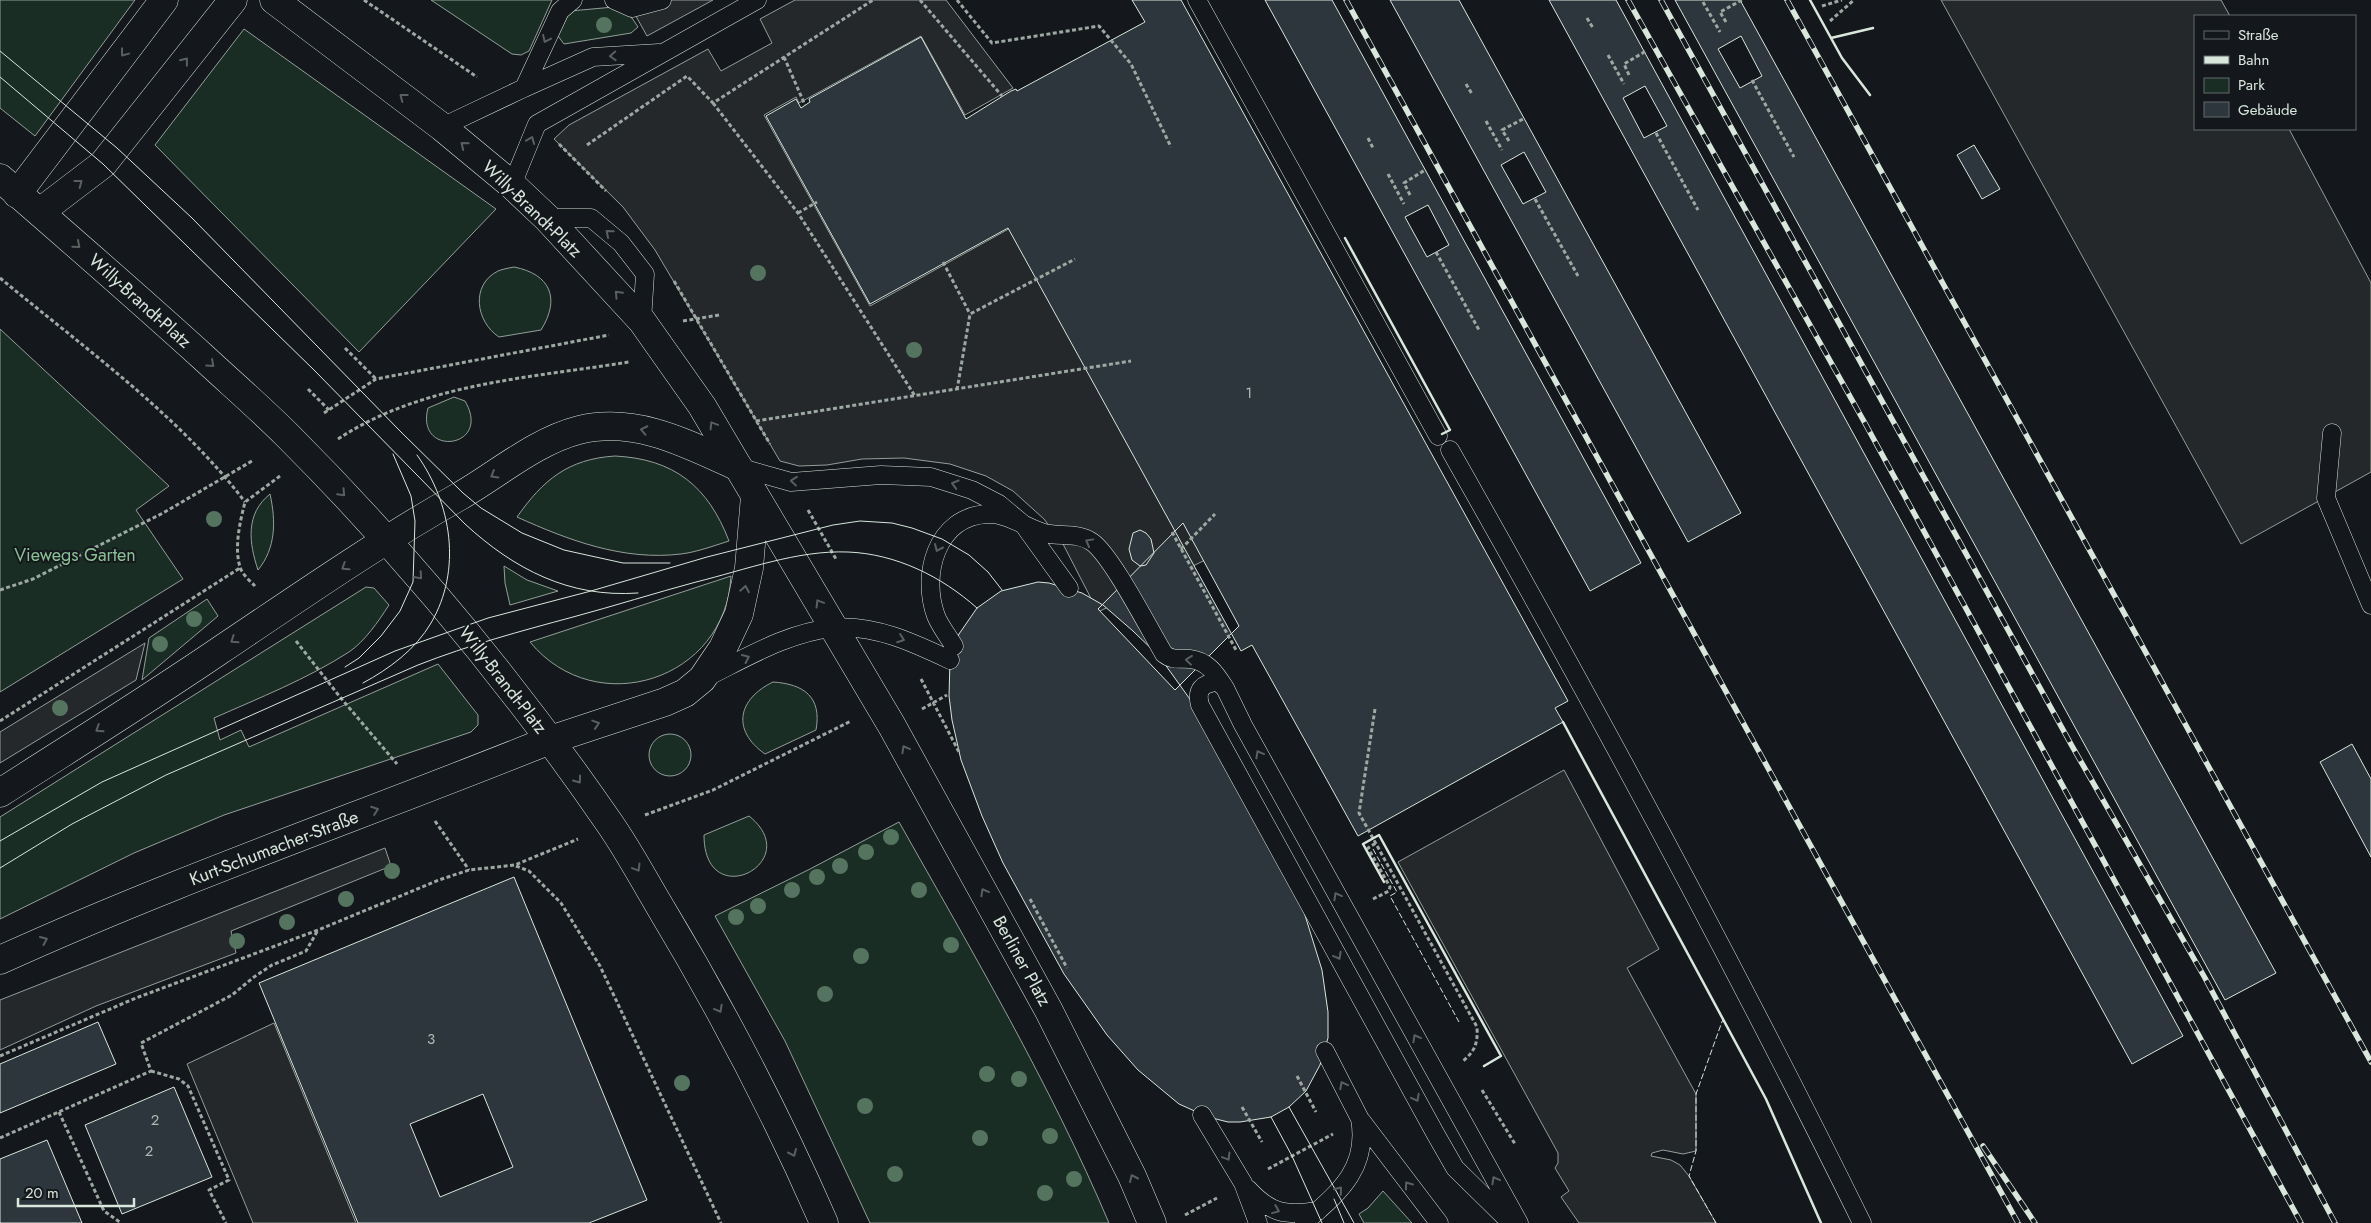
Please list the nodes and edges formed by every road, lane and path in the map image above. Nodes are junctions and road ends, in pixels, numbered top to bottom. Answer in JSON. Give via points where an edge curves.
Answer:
{"nodes":[{"id":1,"x":164,"y":0,"type":"edge"},
{"id":2,"x":233,"y":0,"type":"edge"},
{"id":3,"x":274,"y":0,"type":"edge"},
{"id":4,"x":364,"y":0,"type":"edge"},
{"id":5,"x":573,"y":0,"type":"edge"},
{"id":6,"x":614,"y":0,"type":"edge"},
{"id":7,"x":662,"y":0,"type":"edge"},
{"id":8,"x":757,"y":0,"type":"edge"},
{"id":9,"x":873,"y":0,"type":"edge"},
{"id":10,"x":920,"y":0,"type":"edge"},
{"id":11,"x":957,"y":0,"type":"edge"},
{"id":12,"x":1198,"y":0,"type":"edge"},
{"id":13,"x":1742,"y":0,"type":"edge"},
{"id":14,"x":1842,"y":0,"type":"edge"},
{"id":15,"x":1854,"y":0,"type":"edge"},
{"id":16,"x":1704,"y":2,"type":"dead end"},
{"id":17,"x":1822,"y":6,"type":"dead end"},
{"id":18,"x":1587,"y":18,"type":"dead end"},
{"id":19,"x":1830,"y":21,"type":"dead end"},
{"id":20,"x":1726,"y":22,"type":"dead end"},
{"id":21,"x":1593,"y":28,"type":"dead end"},
{"id":22,"x":1720,"y":32,"type":"dead end"},
{"id":23,"x":1646,"y":52,"type":"dead end"},
{"id":24,"x":662,"y":53,"type":"junction"},
{"id":25,"x":1608,"y":55,"type":"dead end"},
{"id":26,"x":784,"y":57,"type":"junction"},
{"id":27,"x":1629,"y":75,"type":"dead end"},
{"id":28,"x":1752,"y":80,"type":"dead end"},
{"id":29,"x":483,"y":82,"type":"dead end"},
{"id":30,"x":1466,"y":84,"type":"dead end"},
{"id":31,"x":1624,"y":84,"type":"dead end"},
{"id":32,"x":524,"y":88,"type":"junction"},
{"id":33,"x":1472,"y":94,"type":"dead end"},
{"id":34,"x":1002,"y":96,"type":"dead end"},
{"id":35,"x":713,"y":102,"type":"junction"},
{"id":36,"x":806,"y":105,"type":"dead end"},
{"id":37,"x":1525,"y":118,"type":"dead end"},
{"id":38,"x":1486,"y":121,"type":"dead end"},
{"id":39,"x":442,"y":127,"type":"junction"},
{"id":40,"x":1656,"y":133,"type":"dead end"},
{"id":41,"x":1368,"y":138,"type":"dead end"},
{"id":42,"x":1509,"y":141,"type":"dead end"},
{"id":43,"x":587,"y":145,"type":"dead end"},
{"id":44,"x":1171,"y":147,"type":"dead end"},
{"id":45,"x":1373,"y":148,"type":"dead end"},
{"id":46,"x":1502,"y":150,"type":"dead end"},
{"id":47,"x":1794,"y":157,"type":"dead end"},
{"id":48,"x":1425,"y":170,"type":"dead end"},
{"id":49,"x":1388,"y":174,"type":"dead end"},
{"id":50,"x":512,"y":185,"type":"junction"},
{"id":51,"x":9,"y":186,"type":"edge"},
{"id":52,"x":1410,"y":195,"type":"dead end"},
{"id":53,"x":1535,"y":199,"type":"dead end"},
{"id":54,"x":817,"y":202,"type":"dead end"},
{"id":55,"x":1404,"y":204,"type":"dead end"},
{"id":56,"x":1698,"y":210,"type":"dead end"},
{"id":57,"x":40,"y":212,"type":"junction"},
{"id":58,"x":798,"y":213,"type":"junction"},
{"id":59,"x":547,"y":218,"type":"junction"},
{"id":60,"x":1436,"y":252,"type":"dead end"},
{"id":61,"x":1075,"y":259,"type":"dead end"},
{"id":62,"x":943,"y":262,"type":"dead end"},
{"id":63,"x":1578,"y":276,"type":"dead end"},
{"id":64,"x":0,"y":278,"type":"edge"},
{"id":65,"x":970,"y":314,"type":"junction"},
{"id":66,"x":719,"y":315,"type":"dead end"},
{"id":67,"x":642,"y":321,"type":"junction"},
{"id":68,"x":679,"y":322,"type":"dead end"},
{"id":69,"x":1479,"y":330,"type":"dead end"},
{"id":70,"x":616,"y":334,"type":"dead end"},
{"id":71,"x":345,"y":348,"type":"dead end"},
{"id":72,"x":1131,"y":361,"type":"dead end"},
{"id":73,"x":632,"y":362,"type":"dead end"},
{"id":74,"x":376,"y":379,"type":"junction"},
{"id":75,"x":308,"y":389,"type":"dead end"},
{"id":76,"x":957,"y":390,"type":"junction"},
{"id":77,"x":915,"y":396,"type":"junction"},
{"id":78,"x":329,"y":410,"type":"junction"},
{"id":79,"x":324,"y":413,"type":"dead end"},
{"id":80,"x":756,"y":421,"type":"dead end"},
{"id":81,"x":2332,"y":433,"type":"dead end"},
{"id":82,"x":345,"y":434,"type":"dead end"},
{"id":83,"x":1438,"y":436,"type":"dead end"},
{"id":84,"x":1450,"y":450,"type":"dead end"},
{"id":85,"x":252,"y":461,"type":"dead end"},
{"id":86,"x":738,"y":467,"type":"junction"},
{"id":87,"x":225,"y":476,"type":"junction"},
{"id":88,"x":791,"y":482,"type":"junction"},
{"id":89,"x":267,"y":484,"type":"dead end"},
{"id":90,"x":755,"y":496,"type":"junction"},
{"id":91,"x":245,"y":502,"type":"junction"},
{"id":92,"x":1215,"y":514,"type":"dead end"},
{"id":93,"x":1023,"y":524,"type":"junction"},
{"id":94,"x":386,"y":540,"type":"junction"},
{"id":95,"x":1181,"y":549,"type":"dead end"},
{"id":96,"x":841,"y":567,"type":"dead end"},
{"id":97,"x":240,"y":568,"type":"junction"},
{"id":98,"x":253,"y":584,"type":"dead end"},
{"id":99,"x":1069,"y":588,"type":"dead end"},
{"id":100,"x":0,"y":590,"type":"edge"},
{"id":101,"x":2371,"y":605,"type":"edge"},
{"id":102,"x":834,"y":628,"type":"junction"},
{"id":103,"x":293,"y":637,"type":"dead end"},
{"id":104,"x":917,"y":673,"type":"dead end"},
{"id":105,"x":702,"y":679,"type":"junction"},
{"id":106,"x":1225,"y":688,"type":"junction"},
{"id":107,"x":948,"y":695,"type":"dead end"},
{"id":108,"x":934,"y":703,"type":"junction"},
{"id":109,"x":880,"y":705,"type":"joint"},
{"id":110,"x":1375,"y":709,"type":"dead end"},
{"id":111,"x":916,"y":713,"type":"dead end"},
{"id":112,"x":0,"y":721,"type":"edge"},
{"id":113,"x":846,"y":724,"type":"dead end"},
{"id":114,"x":550,"y":740,"type":"junction"},
{"id":115,"x":959,"y":752,"type":"dead end"},
{"id":116,"x":396,"y":762,"type":"dead end"},
{"id":117,"x":0,"y":793,"type":"edge"},
{"id":118,"x":649,"y":814,"type":"dead end"},
{"id":119,"x":446,"y":836,"type":"dead end"},
{"id":120,"x":1376,"y":843,"type":"junction"},
{"id":121,"x":550,"y":849,"type":"dead end"},
{"id":122,"x":515,"y":865,"type":"junction"},
{"id":123,"x":469,"y":870,"type":"junction"},
{"id":124,"x":1373,"y":899,"type":"dead end"},
{"id":125,"x":318,"y":930,"type":"junction"},
{"id":126,"x":0,"y":960,"type":"edge"},
{"id":127,"x":1325,"y":1051,"type":"dead end"},
{"id":128,"x":0,"y":1056,"type":"edge"},
{"id":129,"x":151,"y":1071,"type":"junction"},
{"id":130,"x":1297,"y":1076,"type":"dead end"},
{"id":131,"x":1436,"y":1076,"type":"junction"},
{"id":132,"x":1242,"y":1107,"type":"dead end"},
{"id":133,"x":59,"y":1112,"type":"junction"},
{"id":134,"x":1316,"y":1112,"type":"dead end"},
{"id":135,"x":1202,"y":1115,"type":"dead end"},
{"id":136,"x":1360,"y":1118,"type":"junction"},
{"id":137,"x":0,"y":1138,"type":"edge"},
{"id":138,"x":1262,"y":1142,"type":"dead end"},
{"id":139,"x":1243,"y":1183,"type":"junction"},
{"id":140,"x":1318,"y":1211,"type":"junction"},
{"id":141,"x":1184,"y":1215,"type":"dead end"},
{"id":142,"x":121,"y":1223,"type":"edge"},
{"id":143,"x":226,"y":1223,"type":"edge"},
{"id":144,"x":721,"y":1223,"type":"edge"},
{"id":145,"x":824,"y":1223,"type":"edge"},
{"id":146,"x":1152,"y":1223,"type":"edge"},
{"id":147,"x":1258,"y":1223,"type":"edge"},
{"id":148,"x":1304,"y":1223,"type":"edge"},
{"id":149,"x":1439,"y":1223,"type":"edge"},
{"id":150,"x":1511,"y":1223,"type":"edge"},
{"id":151,"x":1519,"y":1223,"type":"edge"},
{"id":152,"x":1862,"y":1223,"type":"edge"}],
"edges":[{"from":1,"to":51,"type":"main road","name":"Willy-Brandt-Platz","one_way":true},
{"from":57,"to":2,"type":"main road","one_way":true,"via":[[103,164]]},
{"from":39,"to":3,"type":"main road","name":"Willy-Brandt-Platz","one_way":true},
{"from":4,"to":29,"type":"path"},
{"from":5,"to":32,"type":"lane","one_way":true,"via":[[560,11]]},
{"from":6,"to":7,"type":"lane","via":[[632,8]]},
{"from":8,"to":24,"type":"lane"},
{"from":9,"to":26,"type":"path"},
{"from":10,"to":34,"type":"path"},
{"from":11,"to":44,"type":"path","via":[[992,43],[1099,26],[1132,64]]},
{"from":12,"to":83,"type":"lane"},
{"from":13,"to":20,"type":"path","via":[[1720,12]]},
{"from":14,"to":17,"type":"path"},
{"from":15,"to":19,"type":"path"},
{"from":16,"to":22,"type":"path"},
{"from":18,"to":21,"type":"path"},
{"from":23,"to":27,"type":"path","via":[[1624,64]]},
{"from":24,"to":32,"type":"lane","one_way":true,"via":[[593,57]]},
{"from":50,"to":24,"type":"lane","one_way":true,"via":[[537,124]]},
{"from":25,"to":31,"type":"path"},
{"from":26,"to":35,"type":"path"},
{"from":26,"to":36,"type":"path"},
{"from":28,"to":47,"type":"path"},
{"from":30,"to":33,"type":"path"},
{"from":32,"to":39,"type":"lane"},
{"from":35,"to":43,"type":"path","via":[[687,76]]},
{"from":35,"to":58,"type":"path"},
{"from":37,"to":42,"type":"path","via":[[1502,130]]},
{"from":38,"to":46,"type":"path"},
{"from":50,"to":39,"type":"main road","name":"Willy-Brandt-Platz","one_way":true},
{"from":40,"to":56,"type":"path"},
{"from":41,"to":45,"type":"path"},
{"from":48,"to":52,"type":"path","via":[[1404,182]]},
{"from":49,"to":55,"type":"path"},
{"from":50,"to":59,"type":"main road","name":"Willy-Brandt-Platz"},
{"from":51,"to":57,"type":"main road","name":"Willy-Brandt-Platz"},
{"from":53,"to":63,"type":"path"},
{"from":54,"to":58,"type":"path"},
{"from":57,"to":94,"type":"main road","name":"Willy-Brandt-Platz","one_way":true,"via":[[274,422]]},
{"from":58,"to":77,"type":"path"},
{"from":67,"to":59,"type":"main road","name":"Willy-Brandt-Platz","one_way":true},
{"from":67,"to":59,"type":"lane","one_way":true,"via":[[645,274],[621,243],[591,218]]},
{"from":60,"to":69,"type":"path"},
{"from":61,"to":65,"type":"path"},
{"from":62,"to":65,"type":"path"},
{"from":64,"to":87,"type":"path","via":[[153,405]]},
{"from":65,"to":76,"type":"path"},
{"from":66,"to":68,"type":"path"},
{"from":86,"to":67,"type":"main road","name":"Willy-Brandt-Platz","one_way":true,"via":[[702,406]]},
{"from":70,"to":74,"type":"path"},
{"from":71,"to":74,"type":"path"},
{"from":72,"to":76,"type":"path"},
{"from":73,"to":82,"type":"path","via":[[442,393],[383,413]]},
{"from":74,"to":78,"type":"path"},
{"from":75,"to":78,"type":"path"},
{"from":76,"to":77,"type":"path"},
{"from":77,"to":80,"type":"path"},
{"from":78,"to":79,"type":"path"},
{"from":81,"to":101,"type":"lane","via":[[2326,498]]},
{"from":84,"to":152,"type":"lane","via":[[1552,630],[1800,1097]]},
{"from":85,"to":87,"type":"path"},
{"from":86,"to":88,"type":"lane"},
{"from":86,"to":90,"type":"main road","name":"Willy-Brandt-Platz"},
{"from":86,"to":94,"type":"main road","one_way":true,"via":[[668,435],[629,427],[579,430],[522,457]]},
{"from":87,"to":91,"type":"path"},
{"from":87,"to":100,"type":"path","via":[[163,513],[33,579]]},
{"from":93,"to":88,"type":"lane","one_way":true,"via":[[1000,504],[972,490],[931,477],[881,474]]},
{"from":88,"to":96,"type":"path"},
{"from":89,"to":91,"type":"path"},
{"from":102,"to":90,"type":"main road","name":"Willy-Brandt-Platz","one_way":true},
{"from":105,"to":90,"type":"main road","name":"Kurt-Schumacher-Straße","one_way":true,"via":[[723,648],[739,614],[749,568]]},
{"from":91,"to":97,"type":"path","via":[[239,545]]},
{"from":92,"to":95,"type":"path"},
{"from":93,"to":99,"type":"lane"},
{"from":93,"to":102,"type":"lane","via":[[1005,516],[987,514],[968,518],[948,531],[939,544],[931,565],[932,599],[936,617],[952,653],[930,650],[877,631]]},
{"from":106,"to":93,"type":"lane","one_way":true,"via":[[1203,662],[1170,658],[1164,654],[1093,543],[1078,537],[1044,533]]},
{"from":94,"to":114,"type":"main road","name":"Willy-Brandt-Platz","one_way":true,"via":[[441,601]]},
{"from":94,"to":117,"type":"main road","one_way":true},
{"from":97,"to":98,"type":"path"},
{"from":97,"to":112,"type":"path"},
{"from":105,"to":102,"type":"lane","one_way":true,"via":[[767,648],[812,631]]},
{"from":102,"to":109,"type":"main road","name":"Willy-Brandt-Platz"},
{"from":103,"to":116,"type":"path","via":[[340,698]]},
{"from":104,"to":108,"type":"path"},
{"from":114,"to":105,"type":"main road","name":"Kurt-Schumacher-Straße","one_way":true,"via":[[665,702],[685,693]]},
{"from":131,"to":106,"type":"lane","one_way":true},
{"from":106,"to":150,"type":"lane","one_way":true,"via":[[1218,682],[1209,682],[1201,688],[1198,696],[1200,705],[1455,1168]]},
{"from":107,"to":108,"type":"path"},
{"from":108,"to":111,"type":"path"},
{"from":108,"to":115,"type":"path"},
{"from":146,"to":109,"type":"main road","name":"Berliner Platz","one_way":true,"via":[[1132,1176],[1049,1011]]},
{"from":110,"to":120,"type":"path","via":[[1359,813]]},
{"from":113,"to":118,"type":"path","via":[[713,790]]},
{"from":126,"to":114,"type":"main road","name":"Kurt-Schumacher-Straße","one_way":true,"via":[[241,859],[384,807]]},
{"from":114,"to":145,"type":"main road","name":"Willy-Brandt-Platz","one_way":true,"via":[[612,827],[690,957],[790,1146]]},
{"from":119,"to":123,"type":"path"},
{"from":120,"to":124,"type":"path","via":[[1368,848],[1390,887],[1389,891]]},
{"from":120,"to":131,"type":"path","via":[[1477,1027],[1478,1040],[1473,1052]]},
{"from":121,"to":122,"type":"path"},
{"from":122,"to":123,"type":"path"},
{"from":122,"to":144,"type":"path","via":[[529,871],[561,903],[600,966]]},
{"from":123,"to":125,"type":"path"},
{"from":125,"to":128,"type":"path","via":[[136,998]]},
{"from":125,"to":129,"type":"path","via":[[306,951],[272,966],[232,995],[141,1043]]},
{"from":136,"to":127,"type":"lane","one_way":true},
{"from":129,"to":133,"type":"path"},
{"from":129,"to":143,"type":"path","via":[[188,1086],[229,1180],[209,1190]]},
{"from":130,"to":134,"type":"path"},
{"from":151,"to":131,"type":"lane","one_way":true},
{"from":132,"to":138,"type":"path"},
{"from":133,"to":137,"type":"path"},
{"from":133,"to":142,"type":"path","via":[[104,1211]]},
{"from":135,"to":139,"type":"lane","one_way":true},
{"from":136,"to":139,"type":"path"},
{"from":140,"to":136,"type":"lane","one_way":true,"via":[[1334,1197],[1354,1171],[1360,1154]]},
{"from":149,"to":136,"type":"lane","one_way":true},
{"from":139,"to":140,"type":"lane","one_way":true,"via":[[1260,1202],[1277,1212],[1295,1215]]},
{"from":139,"to":141,"type":"path"},
{"from":139,"to":147,"type":"lane"},
{"from":140,"to":148,"type":"lane"}]}
